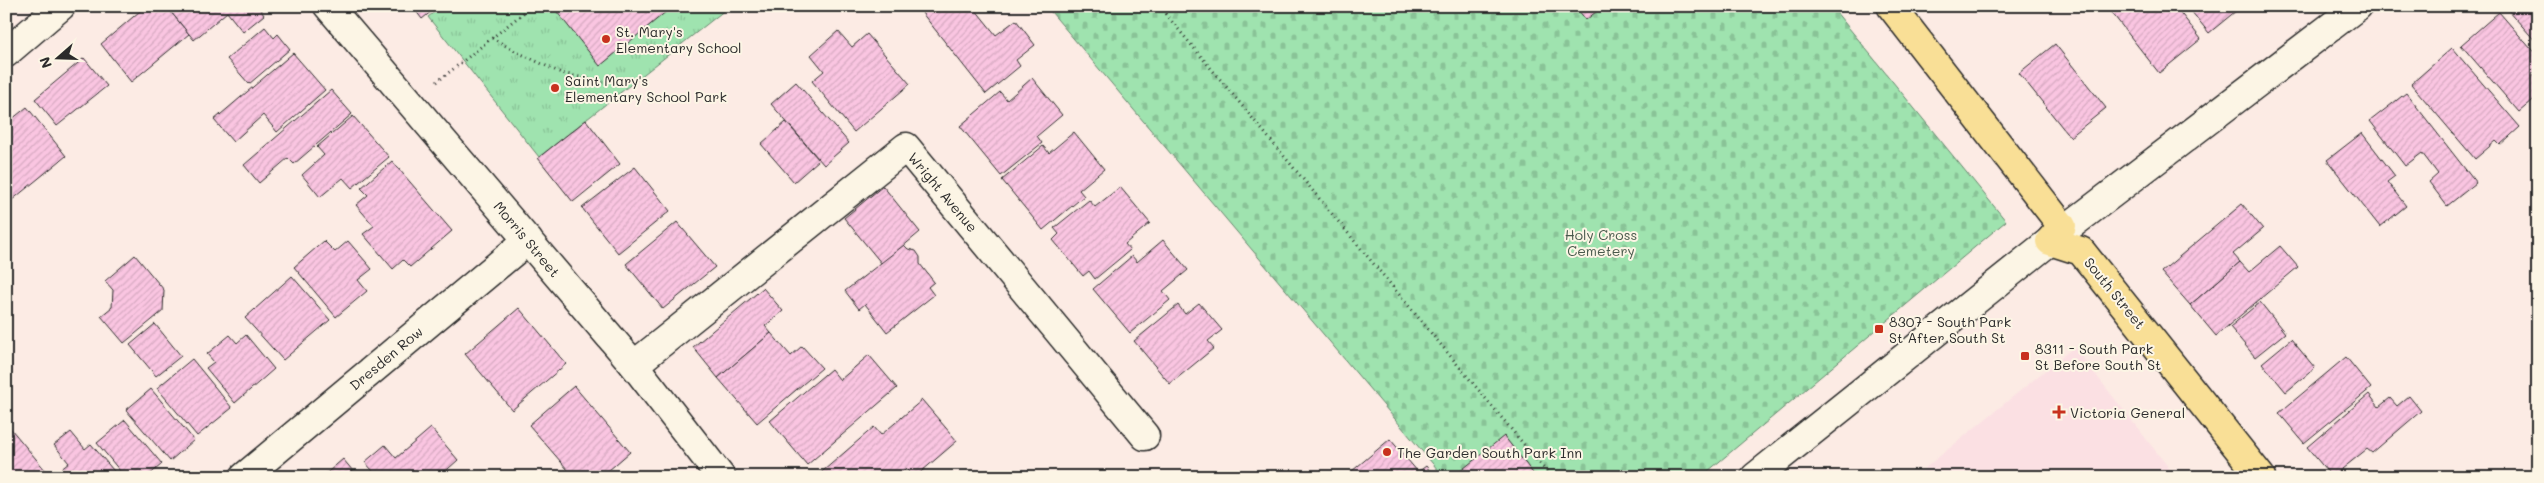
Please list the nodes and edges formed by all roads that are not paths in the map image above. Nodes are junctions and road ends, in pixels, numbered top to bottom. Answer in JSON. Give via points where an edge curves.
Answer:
{"nodes":[{"id":1,"x":61,"y":6,"type":"edge"},
{"id":2,"x":328,"y":6,"type":"edge"},
{"id":3,"x":1891,"y":6,"type":"edge"},
{"id":4,"x":2358,"y":6,"type":"edge"},
{"id":5,"x":6,"y":53,"type":"edge"},
{"id":6,"x":528,"y":240,"type":"junction"},
{"id":7,"x":2050,"y":241,"type":"junction"},
{"id":8,"x":634,"y":365,"type":"junction"},
{"id":9,"x":1145,"y":436,"type":"dead end"},
{"id":10,"x":244,"y":477,"type":"edge"},
{"id":11,"x":720,"y":477,"type":"edge"},
{"id":12,"x":1755,"y":477,"type":"edge"},
{"id":13,"x":2262,"y":477,"type":"edge"}],
"edges":[{"from":1,"to":5,"type":"street"},
{"from":2,"to":6,"type":"street","name":"Morris Street"},
{"from":3,"to":7,"type":"main road","via":[[2062,226]]},
{"from":4,"to":7,"type":"street"},
{"from":6,"to":8,"type":"street","name":"Morris Street"},
{"from":6,"to":10,"type":"street","name":"Dresden Row"},
{"from":7,"to":12,"type":"street"},
{"from":7,"to":13,"type":"main road","name":"South Street","via":[[2081,250]]},
{"from":8,"to":9,"type":"street","name":"Wright Avenue","via":[[906,147]]},
{"from":8,"to":11,"type":"street","name":"Morris Street"}]}
